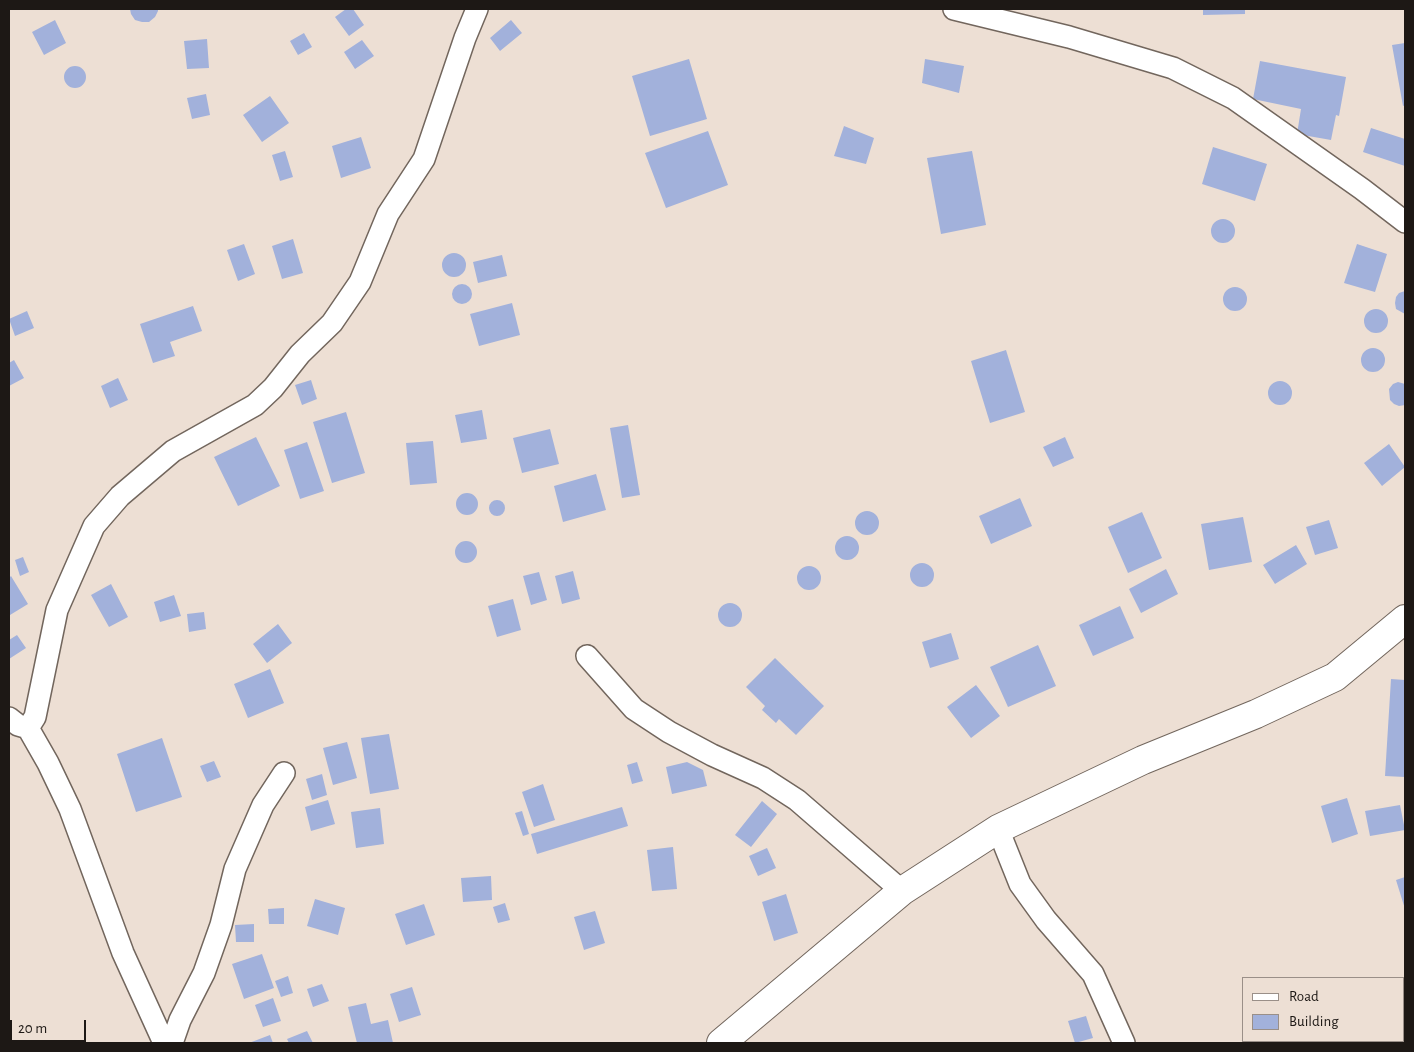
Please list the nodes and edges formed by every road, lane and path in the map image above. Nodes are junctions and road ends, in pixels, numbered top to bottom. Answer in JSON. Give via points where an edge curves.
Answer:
{"nodes":[{"id":1,"x":477,"y":9,"type":"edge"},
{"id":2,"x":954,"y":9,"type":"edge"},
{"id":3,"x":1405,"y":222,"type":"edge"},
{"id":4,"x":1405,"y":619,"type":"edge"},
{"id":5,"x":587,"y":656,"type":"dead end"},
{"id":6,"x":9,"y":718,"type":"edge"},
{"id":7,"x":28,"y":728,"type":"junction"},
{"id":8,"x":284,"y":773,"type":"dead end"},
{"id":9,"x":998,"y":829,"type":"junction"},
{"id":10,"x":902,"y":891,"type":"junction"},
{"id":11,"x":164,"y":1043,"type":"edge"},
{"id":12,"x":172,"y":1043,"type":"edge"},
{"id":13,"x":721,"y":1043,"type":"edge"},
{"id":14,"x":1124,"y":1043,"type":"edge"}],
"edges":[{"from":1,"to":7,"type":"street","via":[[424,159],[388,214],[360,282],[332,323],[255,405],[173,451],[120,496],[94,526],[57,610],[35,717]]},
{"from":2,"to":3,"type":"street","via":[[1069,37],[1173,68],[1233,98]]},
{"from":4,"to":9,"type":"street","via":[[1335,677],[1256,714],[1143,760]]},
{"from":5,"to":10,"type":"street","via":[[634,709],[669,732],[763,778],[797,800]]},
{"from":6,"to":7,"type":"street"},
{"from":7,"to":11,"type":"street","via":[[70,809],[123,953]]},
{"from":8,"to":12,"type":"street","via":[[263,805],[235,870],[204,974]]},
{"from":9,"to":10,"type":"street"},
{"from":9,"to":14,"type":"street","via":[[1020,884],[1093,974]]},
{"from":10,"to":13,"type":"street"}]}
